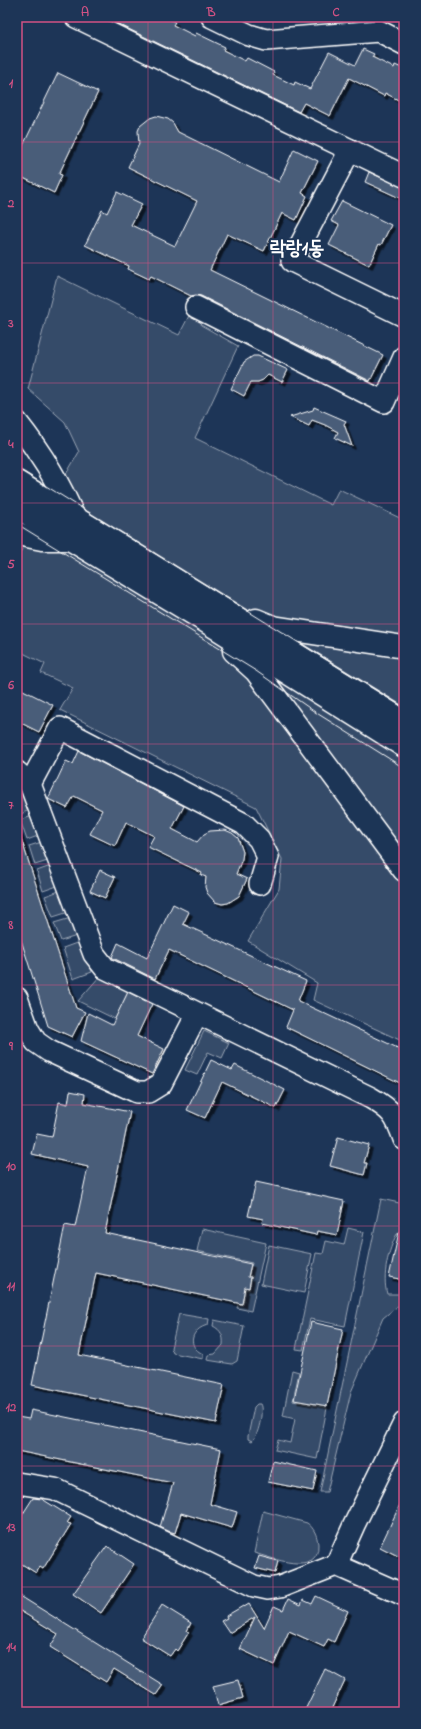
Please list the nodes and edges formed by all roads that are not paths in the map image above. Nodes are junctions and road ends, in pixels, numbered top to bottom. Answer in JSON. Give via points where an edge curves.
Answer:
{"nodes":[{"id":1,"x":76,"y":17,"type":"edge"},
{"id":2,"x":212,"y":17,"type":"edge"},
{"id":3,"x":404,"y":44,"type":"edge"},
{"id":4,"x":350,"y":150,"type":"junction"},
{"id":5,"x":404,"y":176,"type":"edge"},
{"id":6,"x":196,"y":307,"type":"dead end"},
{"id":7,"x":404,"y":316,"type":"edge"},
{"id":8,"x":404,"y":357,"type":"edge"},
{"id":9,"x":17,"y":423,"type":"edge"},
{"id":10,"x":17,"y":482,"type":"edge"},
{"id":11,"x":17,"y":507,"type":"edge"},
{"id":12,"x":72,"y":528,"type":"junction"},
{"id":13,"x":17,"y":534,"type":"edge"},
{"id":14,"x":203,"y":608,"type":"junction"},
{"id":15,"x":404,"y":647,"type":"edge"},
{"id":16,"x":404,"y":721,"type":"edge"},
{"id":17,"x":404,"y":746,"type":"edge"},
{"id":18,"x":23,"y":778,"type":"edge"},
{"id":19,"x":404,"y":870,"type":"edge"},
{"id":20,"x":260,"y":884,"type":"dead end"},
{"id":21,"x":17,"y":998,"type":"edge"},
{"id":22,"x":197,"y":1014,"type":"junction"},
{"id":23,"x":404,"y":1139,"type":"edge"},
{"id":24,"x":404,"y":1423,"type":"edge"},
{"id":25,"x":17,"y":1483,"type":"edge"},
{"id":26,"x":336,"y":1565,"type":"junction"},
{"id":27,"x":404,"y":1595,"type":"edge"}],
"edges":[{"from":1,"to":4,"type":"street"},
{"from":2,"to":3,"type":"street","via":[[249,35],[266,40],[379,31]]},
{"from":4,"to":5,"type":"street"},
{"from":4,"to":7,"type":"street","via":[[292,261]]},
{"from":6,"to":8,"type":"street","via":[[384,402]]},
{"from":9,"to":12,"type":"highway","via":[[32,442],[66,498]]},
{"from":10,"to":12,"type":"highway"},
{"from":11,"to":12,"type":"highway"},
{"from":12,"to":13,"type":"highway","via":[[42,539]]},
{"from":12,"to":14,"type":"highway"},
{"from":14,"to":15,"type":"highway","via":[[273,627]]},
{"from":14,"to":16,"type":"highway"},
{"from":14,"to":17,"type":"highway"},
{"from":14,"to":19,"type":"highway","via":[[256,671]]},
{"from":18,"to":20,"type":"street","via":[[60,728],[244,824],[259,839],[268,856]]},
{"from":18,"to":22,"type":"street","via":[[98,960],[105,968]]},
{"from":21,"to":22,"type":"street","via":[[28,1029],[36,1042],[49,1051],[137,1092],[148,1092],[161,1084]]},
{"from":22,"to":23,"type":"street","via":[[388,1108],[399,1123]]},
{"from":24,"to":26,"type":"street"},
{"from":25,"to":26,"type":"street","via":[[55,1489],[254,1586],[268,1589],[280,1587]]},
{"from":26,"to":27,"type":"street"}]}
